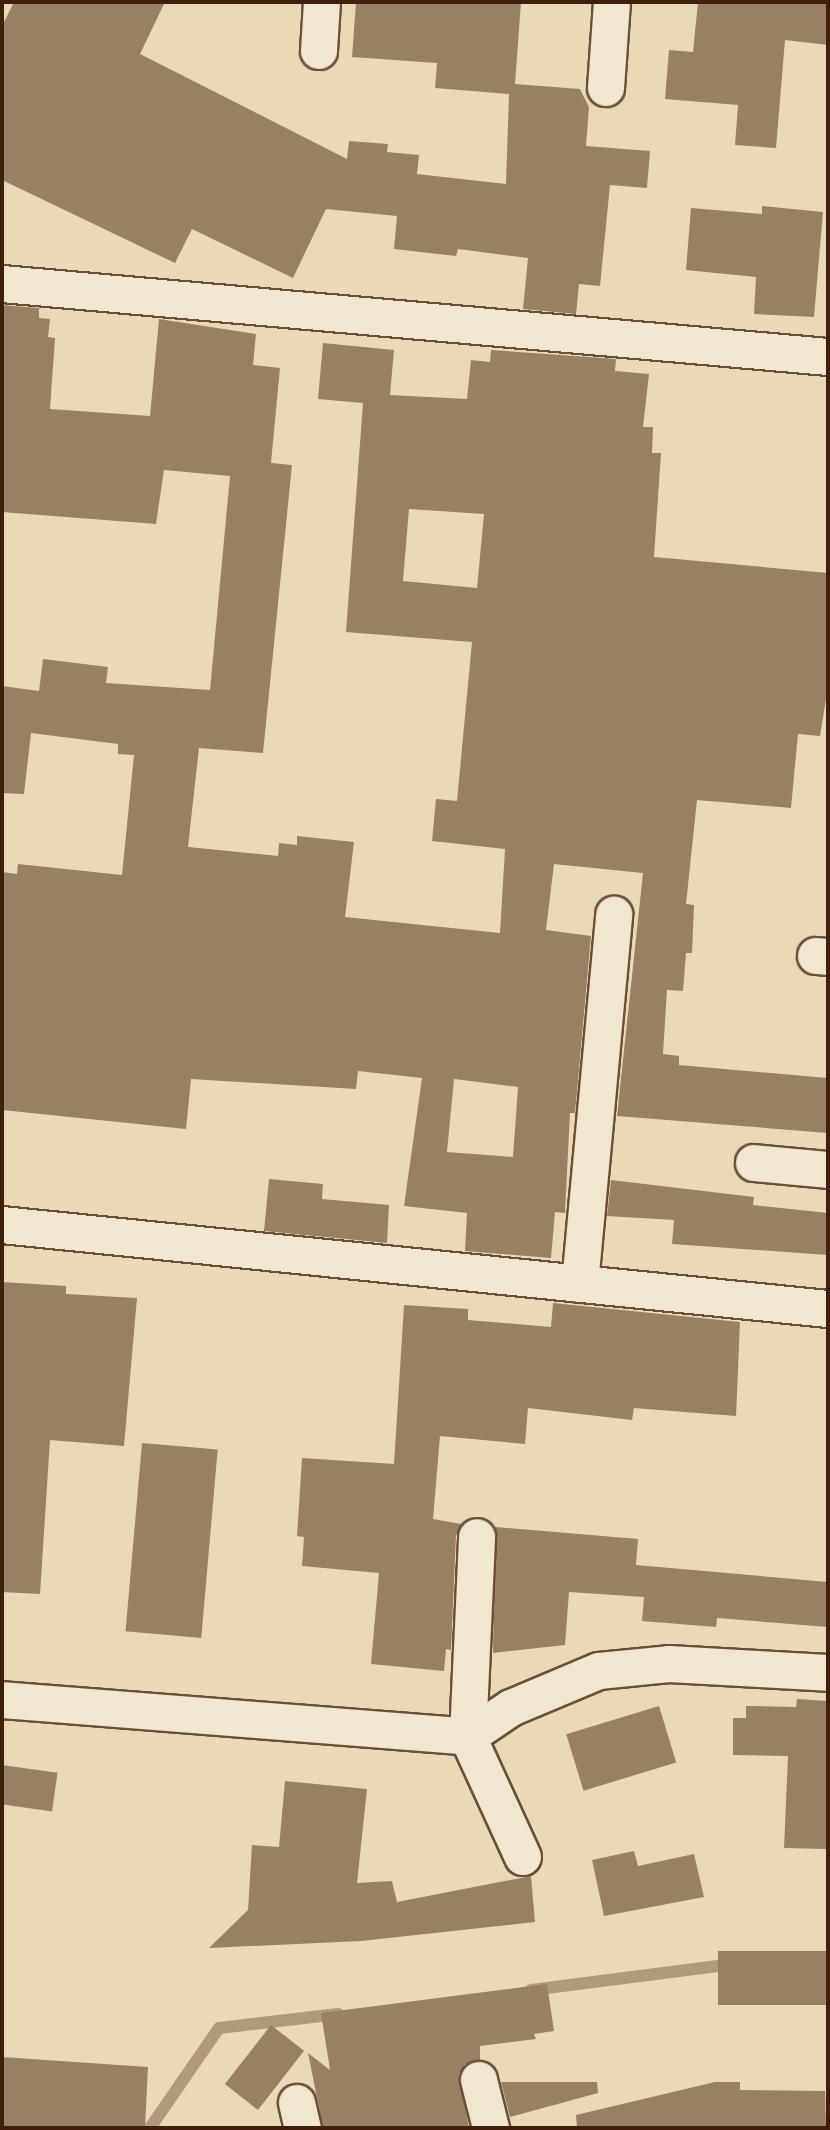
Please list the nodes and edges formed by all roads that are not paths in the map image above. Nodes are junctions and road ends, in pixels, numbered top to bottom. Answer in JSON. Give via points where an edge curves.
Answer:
{"nodes":[{"id":1,"x":322,"y":2,"type":"edge"},
{"id":2,"x":612,"y":2,"type":"edge"},
{"id":3,"x":319,"y":51,"type":"dead end"},
{"id":4,"x":606,"y":88,"type":"dead end"},
{"id":5,"x":2,"y":284,"type":"edge"},
{"id":6,"x":828,"y":357,"type":"edge"},
{"id":7,"x":614,"y":915,"type":"dead end"},
{"id":8,"x":754,"y":1163,"type":"dead end"},
{"id":9,"x":828,"y":1170,"type":"edge"},
{"id":10,"x":2,"y":1225,"type":"edge"},
{"id":11,"x":580,"y":1284,"type":"junction"},
{"id":12,"x":828,"y":1309,"type":"edge"},
{"id":13,"x":477,"y":1537,"type":"dead end"},
{"id":14,"x":828,"y":1673,"type":"edge"},
{"id":15,"x":2,"y":1700,"type":"edge"},
{"id":16,"x":468,"y":1737,"type":"junction"},
{"id":17,"x":523,"y":1857,"type":"dead end"},
{"id":18,"x":479,"y":2080,"type":"dead end"},
{"id":19,"x":491,"y":2128,"type":"edge"}],
"edges":[{"from":1,"to":3,"type":"street"},
{"from":2,"to":4,"type":"street"},
{"from":5,"to":6,"type":"street"},
{"from":7,"to":11,"type":"street"},
{"from":8,"to":9,"type":"street"},
{"from":10,"to":11,"type":"street"},
{"from":11,"to":12,"type":"street"},
{"from":13,"to":16,"type":"street"},
{"from":14,"to":16,"type":"street","via":[[669,1664],[599,1671],[511,1708]]},
{"from":15,"to":16,"type":"street"},
{"from":16,"to":17,"type":"street"},
{"from":18,"to":19,"type":"street"}]}
